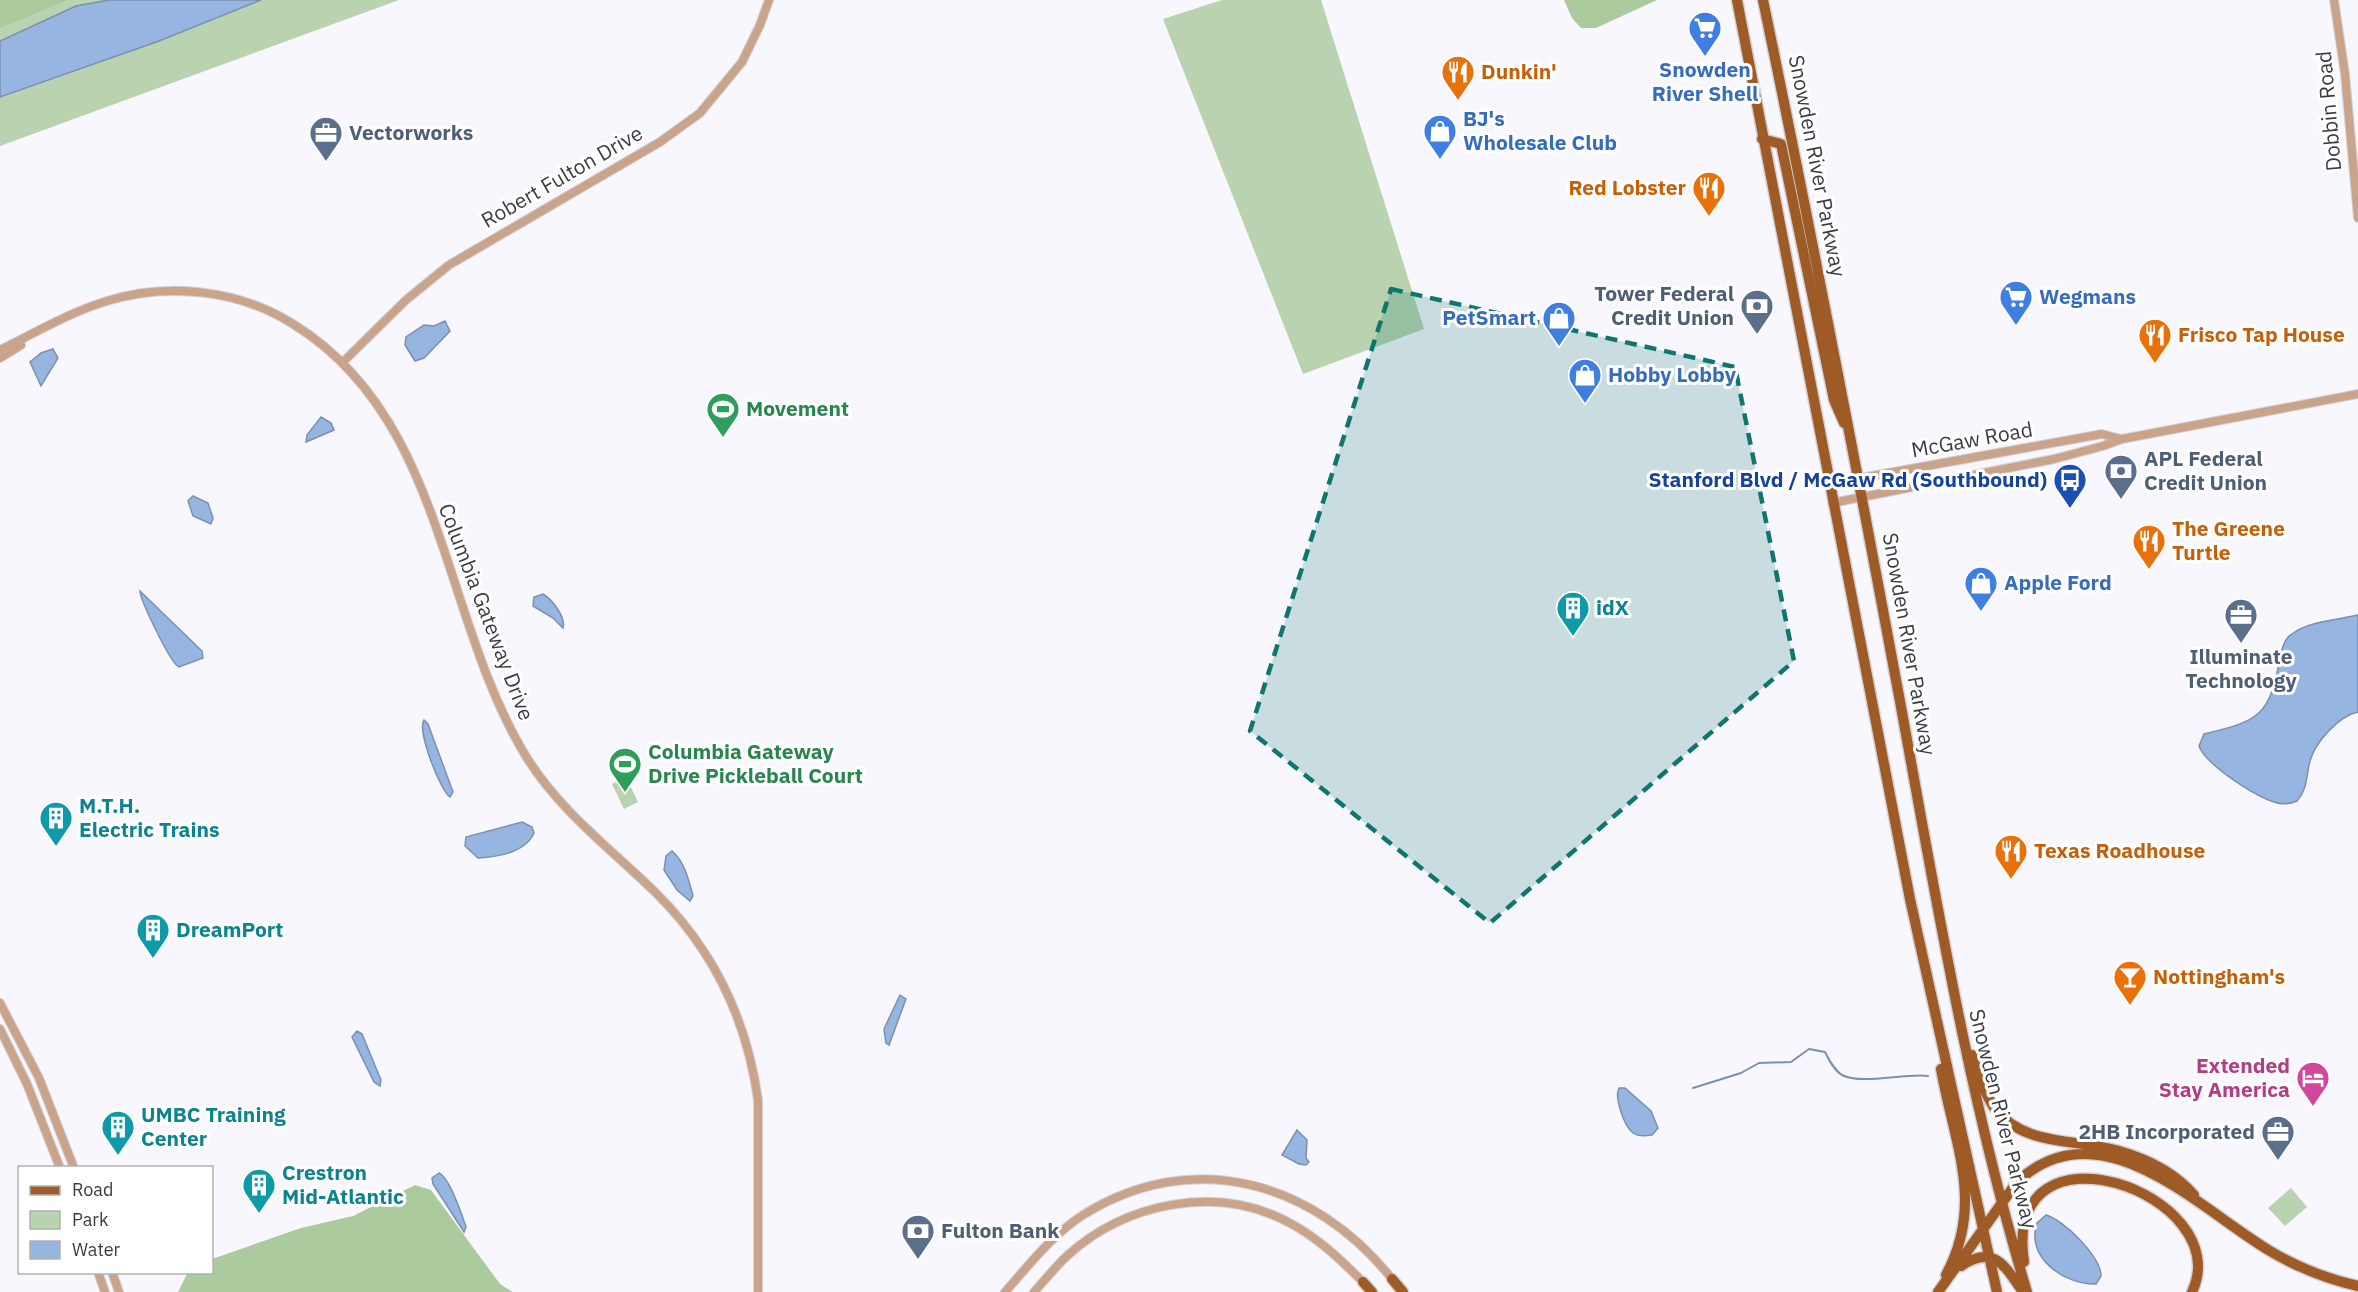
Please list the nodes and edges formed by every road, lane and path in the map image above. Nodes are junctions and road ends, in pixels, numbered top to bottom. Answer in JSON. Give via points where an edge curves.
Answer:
{"nodes":[{"id":1,"x":769,"y":0,"type":"edge"},
{"id":2,"x":1737,"y":0,"type":"edge"},
{"id":3,"x":1763,"y":0,"type":"edge"},
{"id":4,"x":2334,"y":0,"type":"edge"},
{"id":5,"x":1762,"y":139,"type":"junction"},
{"id":6,"x":2358,"y":218,"type":"edge"},
{"id":7,"x":68,"y":317,"type":"junction"},
{"id":8,"x":0,"y":350,"type":"edge"},
{"id":9,"x":0,"y":358,"type":"edge"},
{"id":10,"x":343,"y":362,"type":"junction"},
{"id":11,"x":2358,"y":394,"type":"edge"},
{"id":12,"x":2122,"y":439,"type":"junction"},
{"id":13,"x":1853,"y":444,"type":"junction"},
{"id":14,"x":1859,"y":479,"type":"junction"},
{"id":15,"x":1828,"y":484,"type":"junction"},
{"id":16,"x":1862,"y":498,"type":"junction"},
{"id":17,"x":1832,"y":503,"type":"junction"},
{"id":18,"x":1930,"y":1000,"type":"junction"},
{"id":19,"x":1954,"y":1001,"type":"junction"},
{"id":20,"x":0,"y":1003,"type":"edge"},
{"id":21,"x":0,"y":1029,"type":"edge"},
{"id":22,"x":60,"y":1166,"type":"edge"},
{"id":23,"x":74,"y":1166,"type":"edge"},
{"id":24,"x":2001,"y":1204,"type":"junction"},
{"id":25,"x":2202,"y":1204,"type":"junction"},
{"id":26,"x":1983,"y":1231,"type":"junction"},
{"id":27,"x":1987,"y":1256,"type":"junction"},
{"id":28,"x":1958,"y":1268,"type":"junction"},
{"id":29,"x":99,"y":1274,"type":"edge"},
{"id":30,"x":113,"y":1274,"type":"edge"},
{"id":31,"x":1392,"y":1279,"type":"joint"},
{"id":32,"x":2358,"y":1286,"type":"edge"},
{"id":33,"x":1368,"y":1289,"type":"edge"},
{"id":34,"x":105,"y":1292,"type":"edge"},
{"id":35,"x":119,"y":1292,"type":"edge"},
{"id":36,"x":758,"y":1292,"type":"edge"},
{"id":37,"x":1005,"y":1292,"type":"edge"},
{"id":38,"x":1034,"y":1292,"type":"edge"},
{"id":39,"x":1401,"y":1292,"type":"edge"},
{"id":40,"x":1937,"y":1292,"type":"edge"},
{"id":41,"x":1997,"y":1292,"type":"edge"},
{"id":42,"x":2026,"y":1292,"type":"edge"},
{"id":43,"x":2192,"y":1292,"type":"edge"}],
"edges":[{"from":1,"to":10,"type":"street","name":"Robert Fulton Drive","via":[[742,62],[700,113],[660,142],[449,265],[405,300]]},
{"from":2,"to":5,"type":"main road","name":"Snowden River Parkway"},
{"from":3,"to":13,"type":"main road","name":"Snowden River Parkway"},
{"from":4,"to":6,"type":"street","name":"Dobbin Road"},
{"from":5,"to":13,"type":"main road","via":[[1781,144],[1834,400]]},
{"from":5,"to":15,"type":"main road","name":"Snowden River Parkway"},
{"from":7,"to":8,"type":"street","name":"Columbia Gateway Drive"},
{"from":7,"to":9,"type":"street","name":"Columbia Gateway Drive"},
{"from":7,"to":10,"type":"street","name":"Columbia Gateway Drive","via":[[108,301],[144,293],[210,294],[249,303],[283,318]]},
{"from":10,"to":36,"type":"street","name":"Columbia Gateway Drive","via":[[372,394],[403,444],[501,710],[528,759],[567,810],[686,926],[716,970],[740,1019],[754,1071],[758,1108]]},
{"from":11,"to":12,"type":"street","name":"McGaw Road"},
{"from":12,"to":14,"type":"street","name":"McGaw Road","via":[[2102,434]]},
{"from":12,"to":16,"type":"street","name":"McGaw Road","via":[[2054,459]]},
{"from":13,"to":14,"type":"main road","name":"Snowden River Parkway"},
{"from":14,"to":15,"type":"street","name":"McGaw Road"},
{"from":14,"to":16,"type":"main road","name":"Snowden River Parkway"},
{"from":15,"to":17,"type":"main road","name":"Snowden River Parkway"},
{"from":16,"to":17,"type":"street","name":"McGaw Road"},
{"from":16,"to":19,"type":"main road","name":"Snowden River Parkway"},
{"from":17,"to":18,"type":"main road","name":"Snowden River Parkway"},
{"from":18,"to":26,"type":"main road","name":"Snowden River Parkway"},
{"from":18,"to":40,"type":"main road","via":[[1967,1198],[1960,1245]]},
{"from":19,"to":24,"type":"main road","name":"Snowden River Parkway"},
{"from":19,"to":25,"type":"main road","via":[[1978,1076],[2004,1118],[2038,1137],[2136,1157],[2171,1174]]},
{"from":20,"to":23,"type":"street","via":[[39,1078]]},
{"from":21,"to":22,"type":"street"},
{"from":24,"to":25,"type":"main road","via":[[2017,1182],[2040,1164],[2055,1157],[2086,1154],[2133,1164]]},
{"from":24,"to":26,"type":"main road"},
{"from":24,"to":42,"type":"main road","name":"Snowden River Parkway"},
{"from":25,"to":32,"type":"main road","via":[[2289,1262]]},
{"from":26,"to":27,"type":"main road","name":"Snowden River Parkway"},
{"from":26,"to":28,"type":"main road"},
{"from":27,"to":28,"type":"main road"},
{"from":27,"to":41,"type":"main road","name":"Snowden River Parkway"},
{"from":27,"to":42,"type":"main road","via":[[2006,1267]]},
{"from":28,"to":40,"type":"main road"},
{"from":29,"to":34,"type":"street"},
{"from":30,"to":35,"type":"street"},
{"from":31,"to":37,"type":"street","via":[[1341,1226],[1291,1197],[1242,1183],[1188,1180],[1132,1192],[1083,1215],[1052,1239]]},
{"from":31,"to":39,"type":"main road"},
{"from":33,"to":38,"type":"street","via":[[1325,1247],[1284,1220],[1253,1208],[1209,1201],[1151,1209],[1114,1223],[1067,1256]]},
{"from":42,"to":43,"type":"main road","via":[[2021,1245],[2024,1216],[2048,1187],[2079,1178],[2136,1192],[2178,1220],[2197,1250],[2198,1274]]}]}
